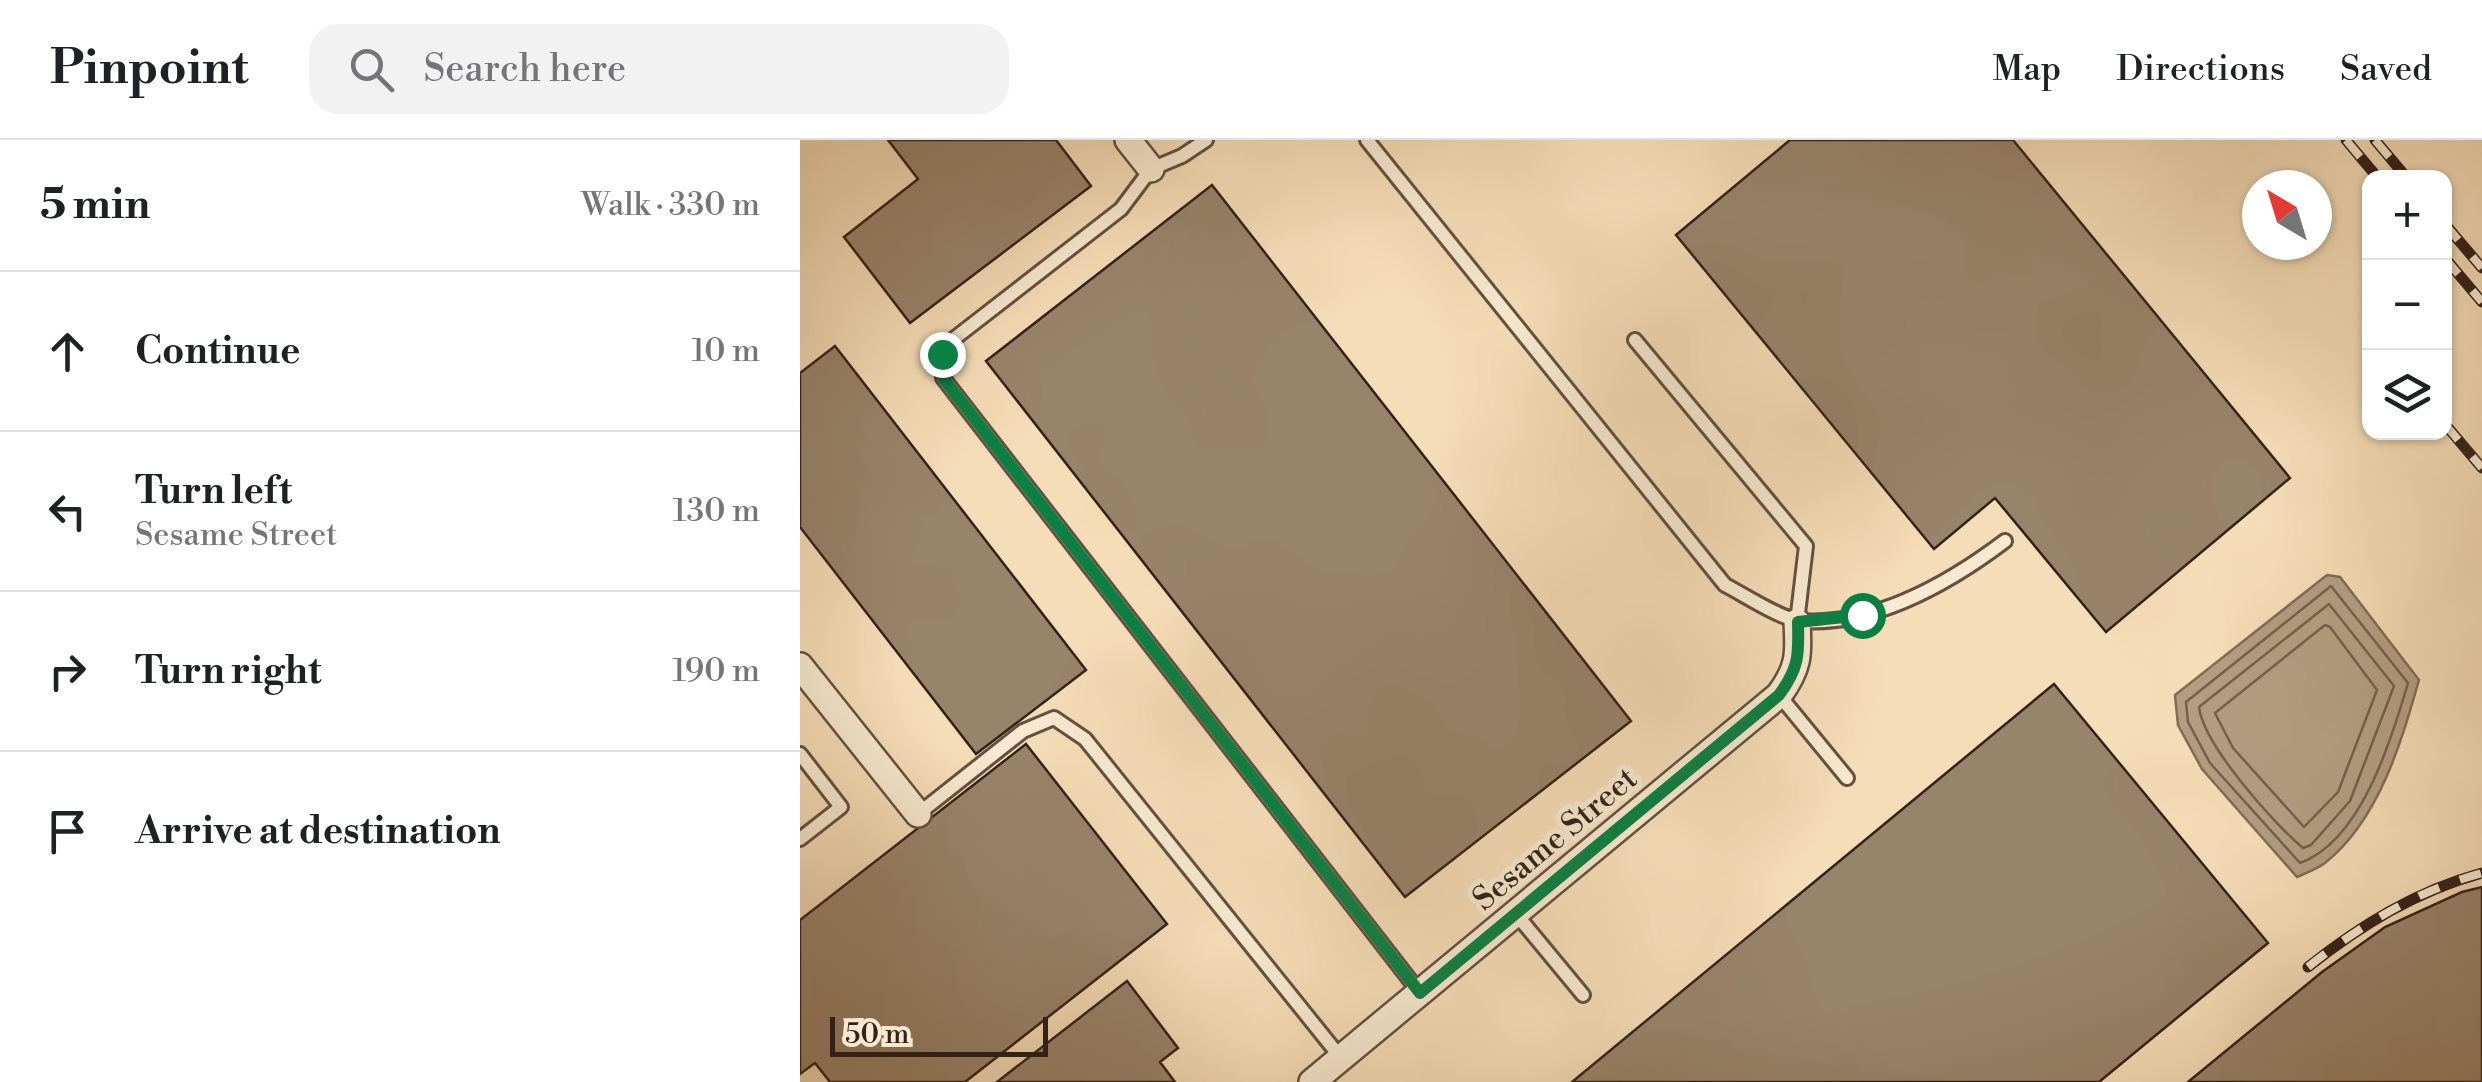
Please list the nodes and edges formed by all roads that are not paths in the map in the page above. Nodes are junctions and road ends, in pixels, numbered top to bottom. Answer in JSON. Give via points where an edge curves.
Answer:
{"nodes":[{"id":1,"x":1128,"y":140,"type":"edge"},
{"id":2,"x":1206,"y":140,"type":"edge"},
{"id":3,"x":1367,"y":140,"type":"edge"},
{"id":4,"x":1151,"y":169,"type":"junction"},
{"id":5,"x":1635,"y":340,"type":"dead end"},
{"id":6,"x":2004,"y":541,"type":"dead end"},
{"id":7,"x":1798,"y":622,"type":"junction"},
{"id":8,"x":800,"y":666,"type":"edge"},
{"id":9,"x":1779,"y":695,"type":"junction"},
{"id":10,"x":800,"y":754,"type":"edge"},
{"id":11,"x":1847,"y":778,"type":"dead end"},
{"id":12,"x":918,"y":814,"type":"joint"},
{"id":13,"x":800,"y":839,"type":"edge"},
{"id":14,"x":1516,"y":914,"type":"junction"},
{"id":15,"x":1420,"y":993,"type":"junction"},
{"id":16,"x":1583,"y":995,"type":"dead end"},
{"id":17,"x":1341,"y":1058,"type":"junction"},
{"id":18,"x":1312,"y":1082,"type":"edge"}],
"edges":[{"from":1,"to":4,"type":"street"},
{"from":2,"to":4,"type":"lane"},
{"from":3,"to":7,"type":"lane","via":[[1725,585]]},
{"from":4,"to":15,"type":"lane","via":[[1120,210],[955,338],[942,354],[943,378]]},
{"from":5,"to":7,"type":"lane","via":[[1806,546]]},
{"from":6,"to":7,"type":"lane","via":[[1911,598],[1862,615]]},
{"from":7,"to":9,"type":"street","name":"Sesame Street","via":[[1794,674]]},
{"from":8,"to":12,"type":"street"},
{"from":9,"to":11,"type":"lane"},
{"from":9,"to":14,"type":"street","name":"Sesame Street"},
{"from":10,"to":13,"type":"lane","via":[[841,807]]},
{"from":12,"to":17,"type":"lane","via":[[1023,732],[1054,718],[1085,739]]},
{"from":14,"to":15,"type":"street","name":"Sesame Street"},
{"from":14,"to":16,"type":"lane"},
{"from":15,"to":17,"type":"street","name":"Sesame Street"},
{"from":17,"to":18,"type":"street","name":"Sesame Street"}]}
